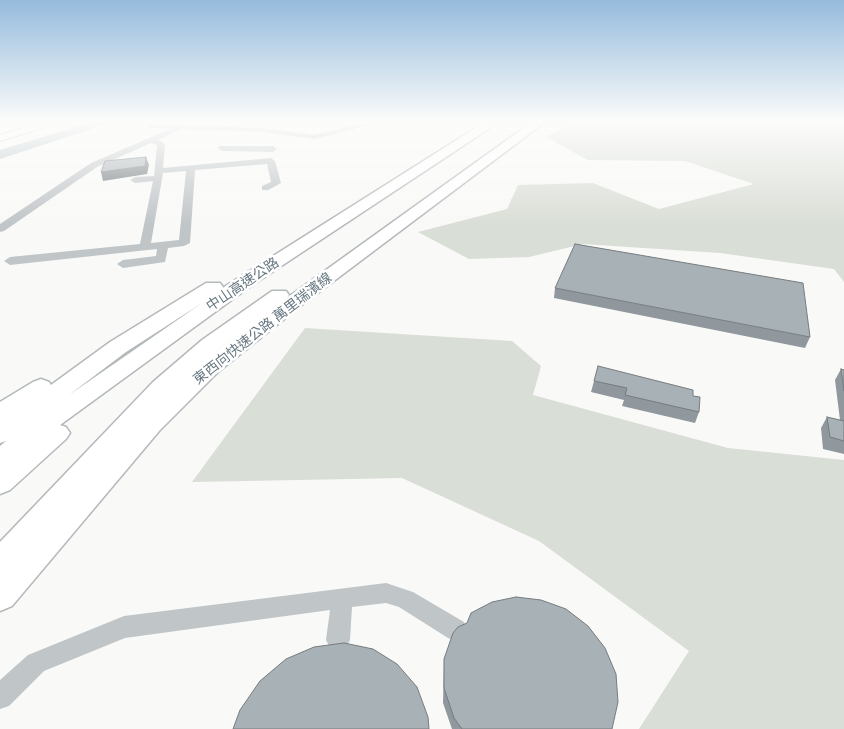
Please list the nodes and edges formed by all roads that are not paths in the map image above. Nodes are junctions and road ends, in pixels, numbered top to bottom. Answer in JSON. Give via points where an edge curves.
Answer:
{"nodes":[{"id":1,"x":114,"y":156,"type":"edge"},
{"id":2,"x":160,"y":156,"type":"edge"},
{"id":3,"x":223,"y":156,"type":"edge"},
{"id":4,"x":425,"y":156,"type":"edge"},
{"id":5,"x":441,"y":156,"type":"edge"},
{"id":6,"x":477,"y":156,"type":"edge"},
{"id":7,"x":493,"y":156,"type":"edge"},
{"id":8,"x":223,"y":161,"type":"dead end"},
{"id":9,"x":191,"y":168,"type":"junction"},
{"id":10,"x":158,"y":175,"type":"junction"},
{"id":11,"x":135,"y":180,"type":"dead end"},
{"id":12,"x":265,"y":188,"type":"dead end"},
{"id":13,"x":0,"y":229,"type":"edge"},
{"id":14,"x":163,"y":245,"type":"junction"},
{"id":15,"x":145,"y":247,"type":"junction"},
{"id":16,"x":10,"y":261,"type":"dead end"},
{"id":17,"x":123,"y":264,"type":"dead end"},
{"id":18,"x":241,"y":284,"type":"junction"},
{"id":19,"x":204,"y":293,"type":"junction"},
{"id":20,"x":0,"y":413,"type":"edge"},
{"id":21,"x":0,"y":434,"type":"edge"},
{"id":22,"x":0,"y":460,"type":"edge"},
{"id":23,"x":0,"y":483,"type":"edge"},
{"id":24,"x":55,"y":519,"type":"junction"},
{"id":25,"x":0,"y":563,"type":"edge"},
{"id":26,"x":0,"y":596,"type":"edge"},
{"id":27,"x":342,"y":599,"type":"junction"},
{"id":28,"x":456,"y":630,"type":"edge"},
{"id":29,"x":338,"y":640,"type":"dead end"},
{"id":30,"x":0,"y":697,"type":"edge"}],
"edges":[{"from":1,"to":13,"type":"street","via":[[94,165]]},
{"from":2,"to":10,"type":"street"},
{"from":3,"to":8,"type":"street"},
{"from":4,"to":19,"type":"highway","name":"中山高速公路"},
{"from":5,"to":18,"type":"highway","name":"中山高速公路"},
{"from":6,"to":24,"type":"highway","name":"東西向快速公路 萬里瑞濱線","via":[[210,345],[161,387],[129,420]]},
{"from":7,"to":24,"type":"highway","name":"東西向快速公路 萬里瑞濱線","via":[[235,346],[181,393]]},
{"from":9,"to":10,"type":"street"},
{"from":9,"to":12,"type":"street","via":[[271,161],[276,183]]},
{"from":9,"to":14,"type":"street","via":[[184,242]]},
{"from":10,"to":11,"type":"street"},
{"from":10,"to":15,"type":"street"},
{"from":14,"to":15,"type":"street"},
{"from":14,"to":17,"type":"street","via":[[161,260]]},
{"from":15,"to":16,"type":"street"},
{"from":18,"to":22,"type":"highway","name":"中山高速公路","via":[[46,423]]},
{"from":18,"to":23,"type":"highway","via":[[204,317],[100,397]]},
{"from":19,"to":20,"type":"highway","via":[[168,308]]},
{"from":19,"to":21,"type":"highway","name":"中山高速公路","via":[[118,347]]},
{"from":24,"to":25,"type":"highway","name":"東西向快速公路 萬里瑞濱線"},
{"from":24,"to":26,"type":"highway","name":"東西向快速公路 萬里瑞濱線"},
{"from":27,"to":28,"type":"street","via":[[386,593],[405,599]]},
{"from":27,"to":29,"type":"street"},
{"from":27,"to":30,"type":"street","via":[[124,627],[36,663]]}]}
